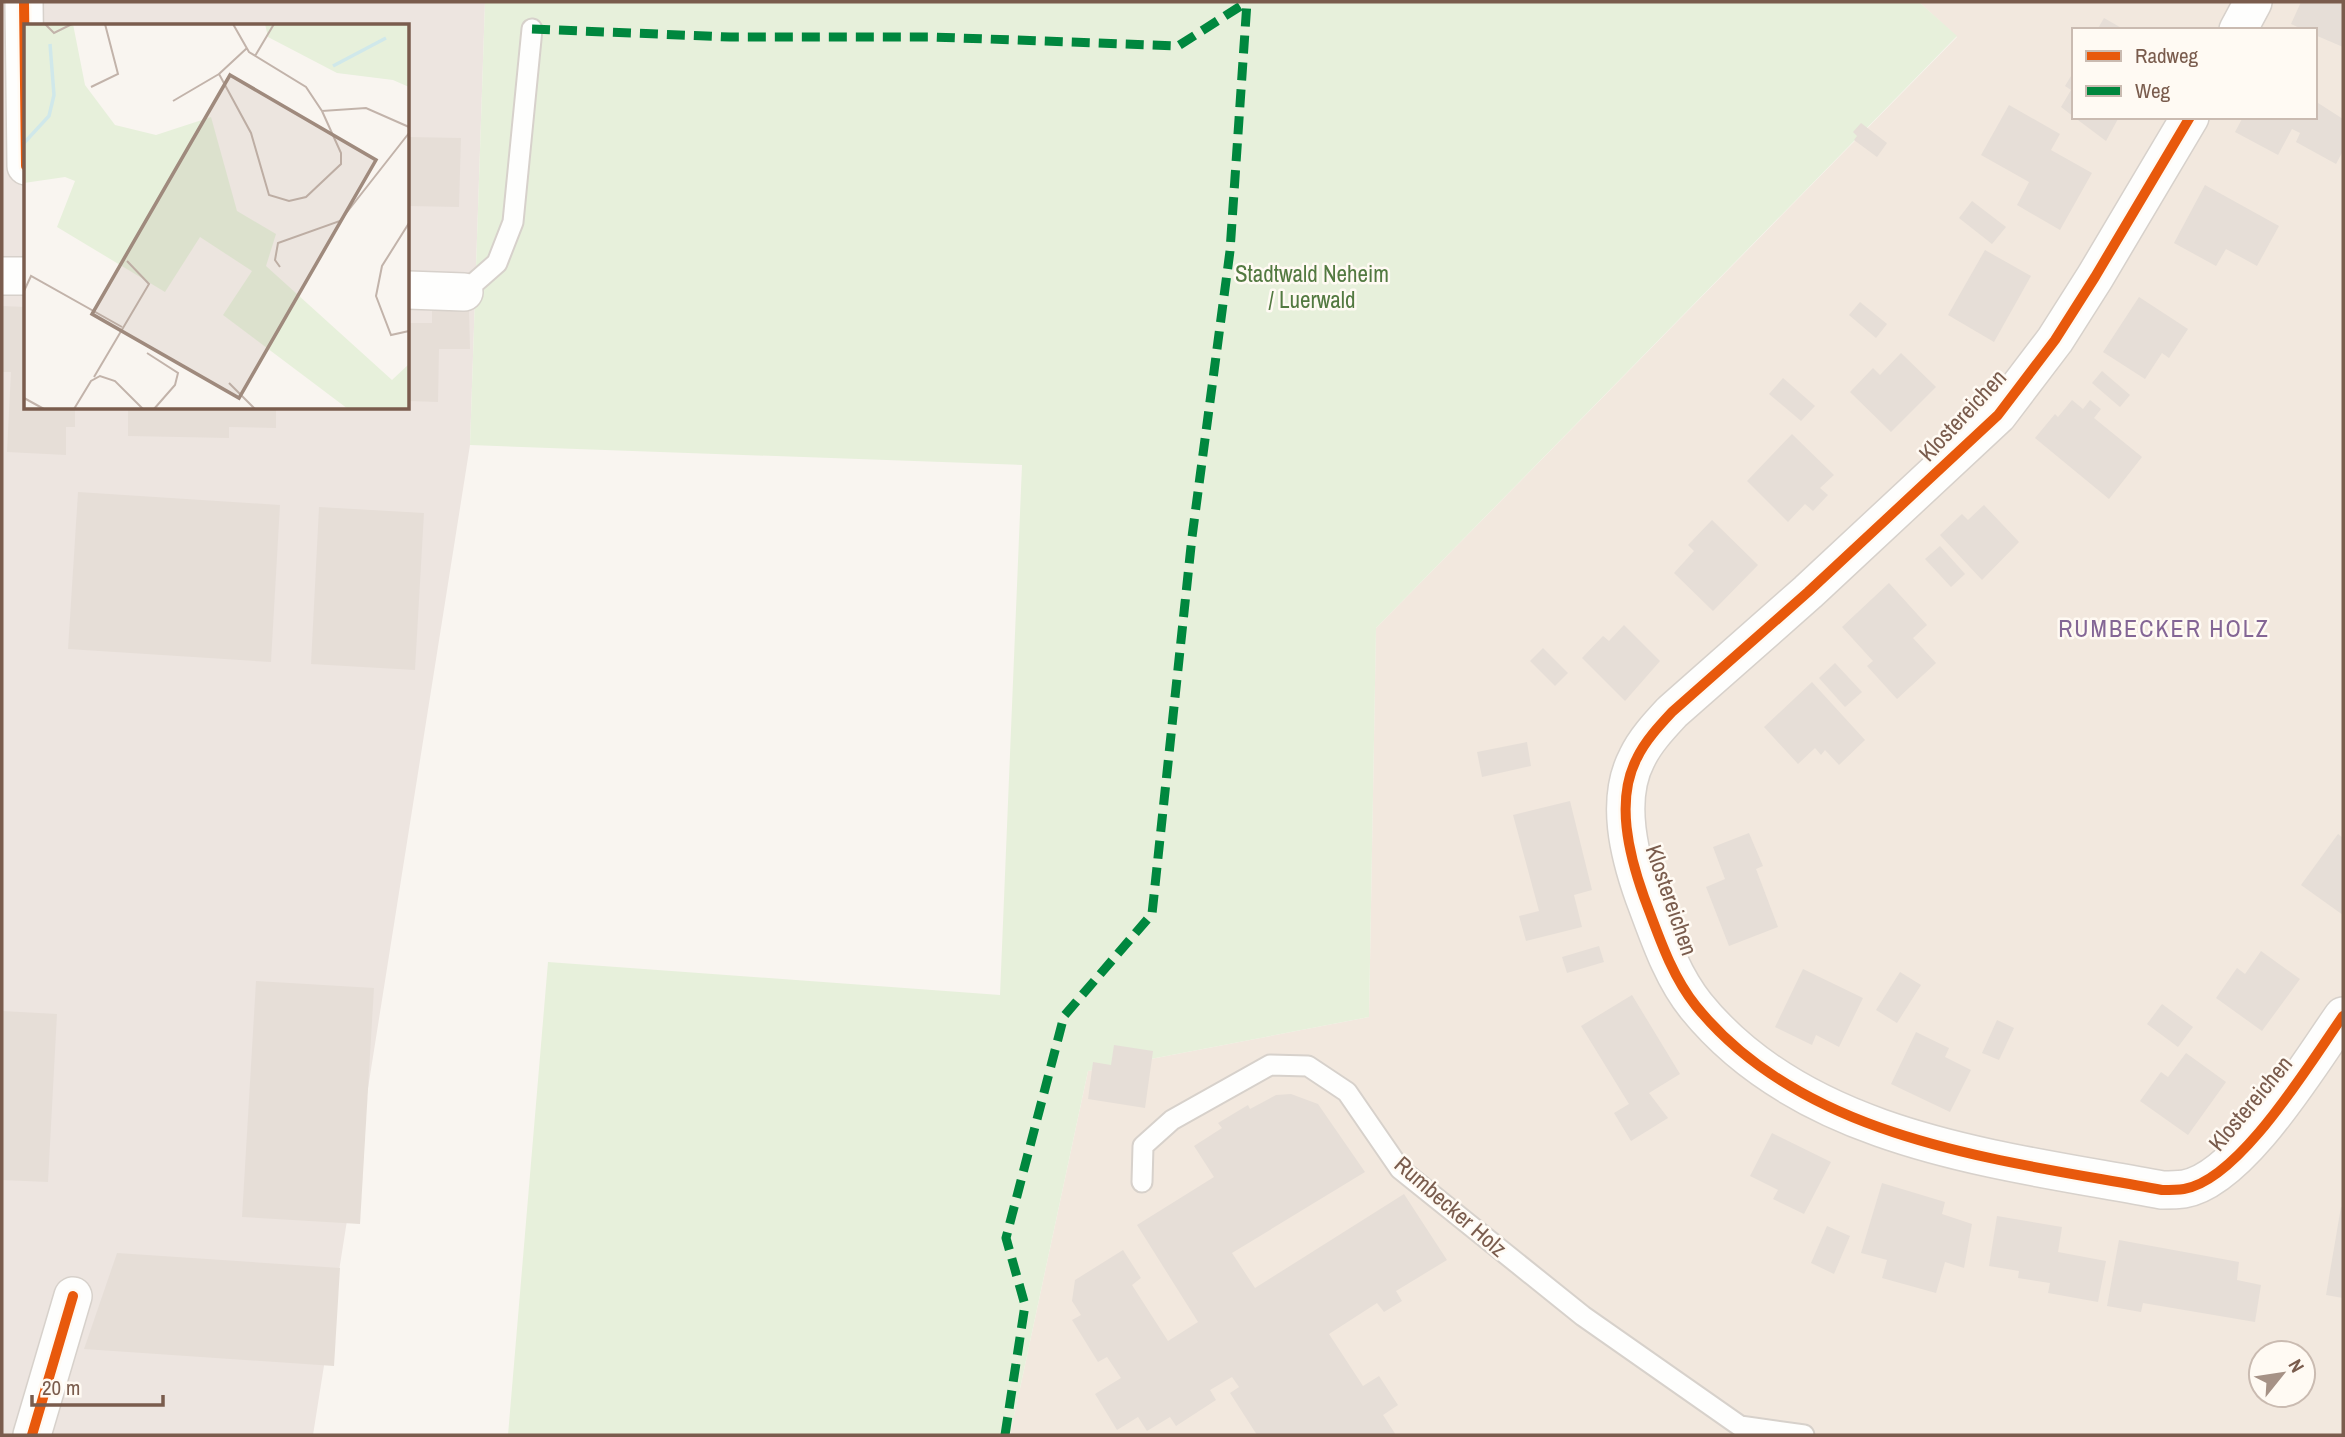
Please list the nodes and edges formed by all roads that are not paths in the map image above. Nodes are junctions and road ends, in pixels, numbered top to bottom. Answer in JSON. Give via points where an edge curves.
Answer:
{"nodes":[{"id":1,"x":24,"y":2,"type":"edge"},
{"id":2,"x":2253,"y":2,"type":"edge"},
{"id":3,"x":24,"y":24,"type":"edge"},
{"id":4,"x":2239,"y":28,"type":"edge"},
{"id":5,"x":532,"y":29,"type":"dead end"},
{"id":6,"x":2189,"y":119,"type":"edge"},
{"id":7,"x":2,"y":276,"type":"edge"},
{"id":8,"x":24,"y":276,"type":"edge"},
{"id":9,"x":410,"y":290,"type":"edge"},
{"id":10,"x":464,"y":292,"type":"joint"},
{"id":11,"x":2343,"y":1016,"type":"edge"},
{"id":12,"x":1142,"y":1182,"type":"dead end"},
{"id":13,"x":73,"y":1296,"type":"dead end"},
{"id":14,"x":32,"y":1435,"type":"edge"},
{"id":15,"x":1804,"y":1435,"type":"edge"}],
"edges":[{"from":1,"to":3,"type":"street"},
{"from":2,"to":4,"type":"street"},
{"from":5,"to":10,"type":"lane","via":[[513,222],[497,263]]},
{"from":6,"to":11,"type":"street","name":"Klostereichen","via":[[2055,340],[1998,415],[1653,734],[1629,776],[1627,829],[1636,873],[1673,969],[1694,1005],[1772,1077],[1925,1144],[2162,1190],[2186,1189],[2218,1172],[2245,1148]]},
{"from":7,"to":8,"type":"street"},
{"from":9,"to":10,"type":"street"},
{"from":12,"to":15,"type":"lane","name":"Rumbecker Holz","via":[[1143,1146],[1172,1120],[1270,1065],[1308,1066],[1347,1092],[1400,1169],[1583,1316],[1740,1426]]},
{"from":13,"to":14,"type":"street"}]}
